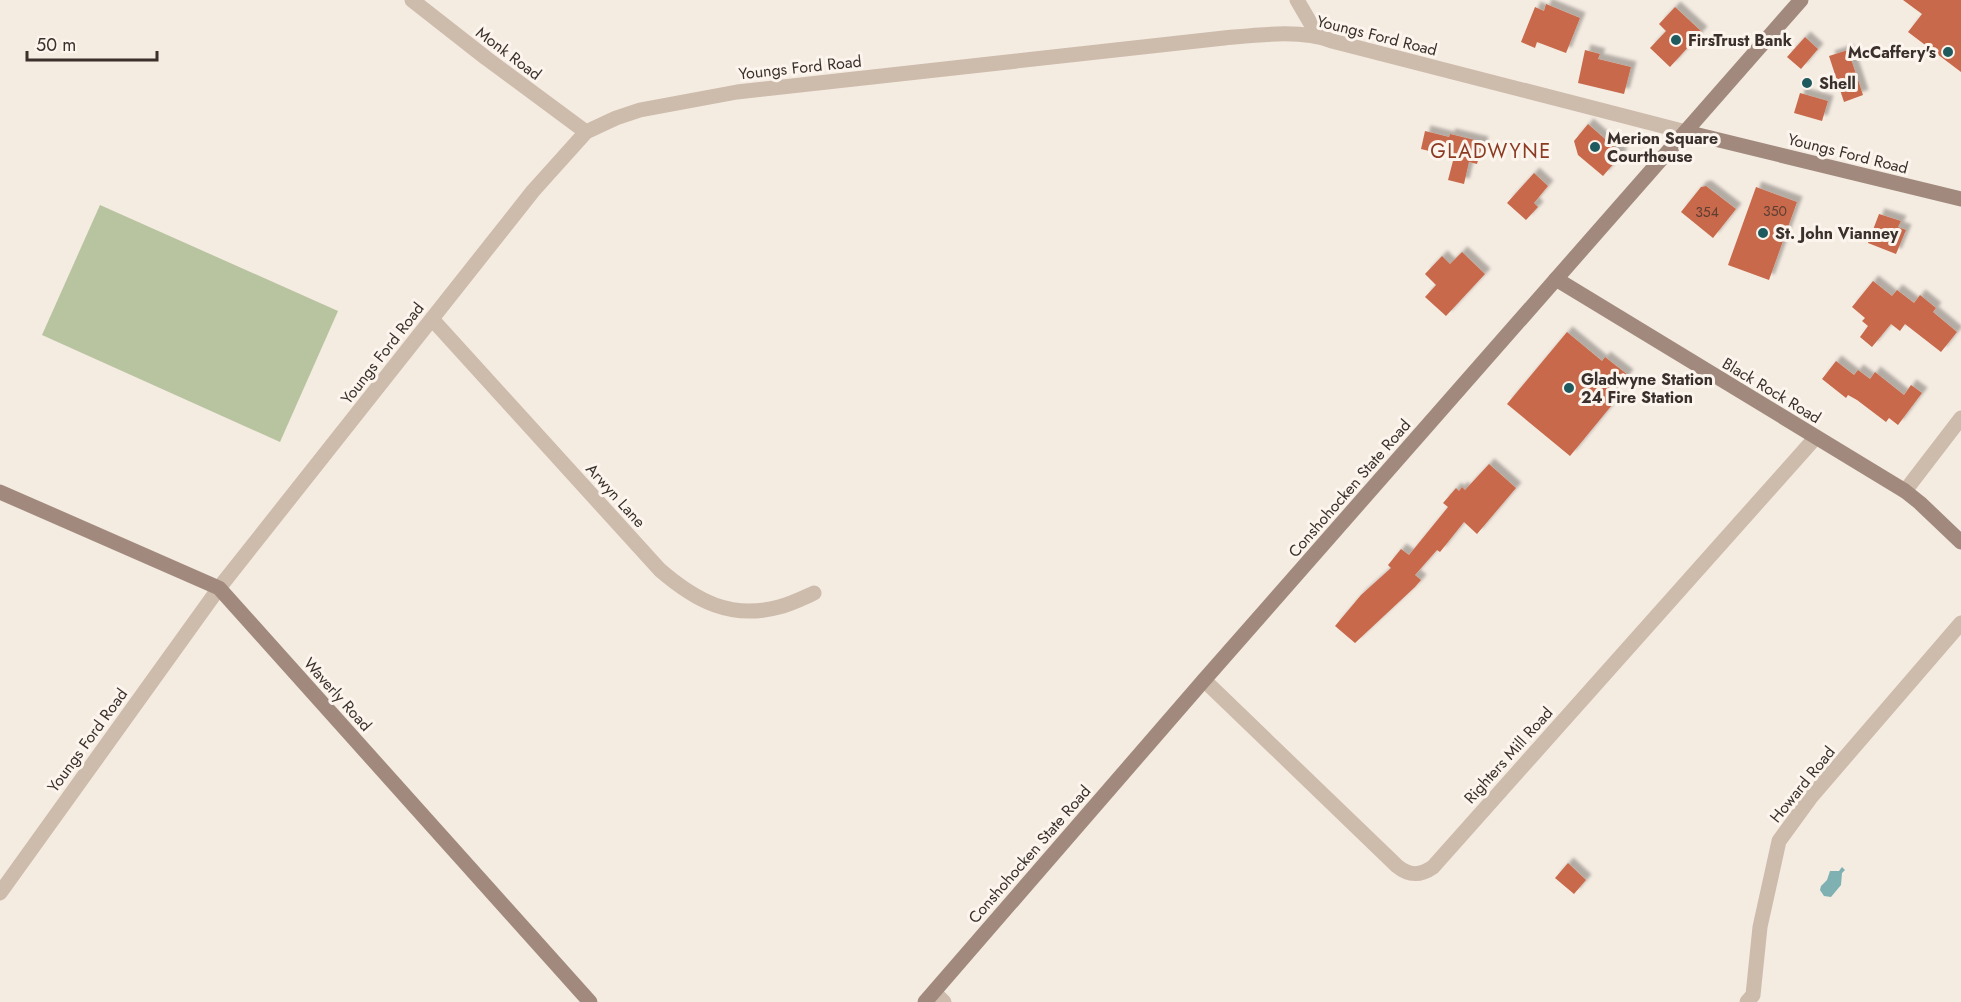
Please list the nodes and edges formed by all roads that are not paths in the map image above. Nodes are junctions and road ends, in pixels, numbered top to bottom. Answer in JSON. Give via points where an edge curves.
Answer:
{"nodes":[{"id":1,"x":412,"y":0,"type":"edge"},
{"id":2,"x":1297,"y":0,"type":"edge"},
{"id":3,"x":1802,"y":0,"type":"edge"},
{"id":4,"x":1318,"y":36,"type":"junction"},
{"id":5,"x":586,"y":132,"type":"junction"},
{"id":6,"x":1686,"y":132,"type":"junction"},
{"id":7,"x":1961,"y":199,"type":"edge"},
{"id":8,"x":1556,"y":279,"type":"junction"},
{"id":9,"x":432,"y":319,"type":"junction"},
{"id":10,"x":1961,"y":418,"type":"edge"},
{"id":11,"x":1816,"y":437,"type":"junction"},
{"id":12,"x":1905,"y":491,"type":"junction"},
{"id":13,"x":0,"y":492,"type":"edge"},
{"id":14,"x":1961,"y":542,"type":"edge"},
{"id":15,"x":219,"y":588,"type":"junction"},
{"id":16,"x":814,"y":593,"type":"dead end"},
{"id":17,"x":1961,"y":623,"type":"edge"},
{"id":18,"x":1204,"y":680,"type":"junction"},
{"id":19,"x":0,"y":892,"type":"edge"},
{"id":20,"x":934,"y":999,"type":"edge"},
{"id":21,"x":590,"y":1002,"type":"edge"},
{"id":22,"x":1747,"y":1002,"type":"edge"}],
"edges":[{"from":1,"to":5,"type":"street","name":"Monk Road"},
{"from":2,"to":4,"type":"street"},
{"from":3,"to":6,"type":"street","name":"Conshohocken State Road"},
{"from":4,"to":5,"type":"street","name":"Youngs Ford Road","via":[[1224,38],[737,92],[640,110]]},
{"from":4,"to":6,"type":"street","name":"Youngs Ford Road"},
{"from":5,"to":9,"type":"street","name":"Youngs Ford Road","via":[[533,191]]},
{"from":6,"to":7,"type":"street","name":"Youngs Ford Road"},
{"from":6,"to":8,"type":"street","name":"Conshohocken State Road"},
{"from":8,"to":11,"type":"street","name":"Black Rock Road"},
{"from":8,"to":18,"type":"street","name":"Conshohocken State Road"},
{"from":9,"to":15,"type":"street","name":"Youngs Ford Road"},
{"from":9,"to":16,"type":"street","name":"Arwyn Lane","via":[[676,583],[702,601],[741,611],[780,607]]},
{"from":10,"to":12,"type":"street"},
{"from":11,"to":12,"type":"street","name":"Black Rock Road"},
{"from":11,"to":18,"type":"street","name":"Righters Mill Road","via":[[1426,872],[1410,874],[1396,866]]},
{"from":12,"to":14,"type":"street","name":"Black Rock Road"},
{"from":13,"to":15,"type":"street","name":"Waverly Road"},
{"from":15,"to":19,"type":"street","name":"Youngs Ford Road"},
{"from":15,"to":21,"type":"street","name":"Waverly Road"},
{"from":17,"to":22,"type":"street","name":"Howard Road","via":[[1811,797],[1779,841],[1760,927],[1753,995]]},
{"from":18,"to":20,"type":"street","name":"Conshohocken State Road"}]}
